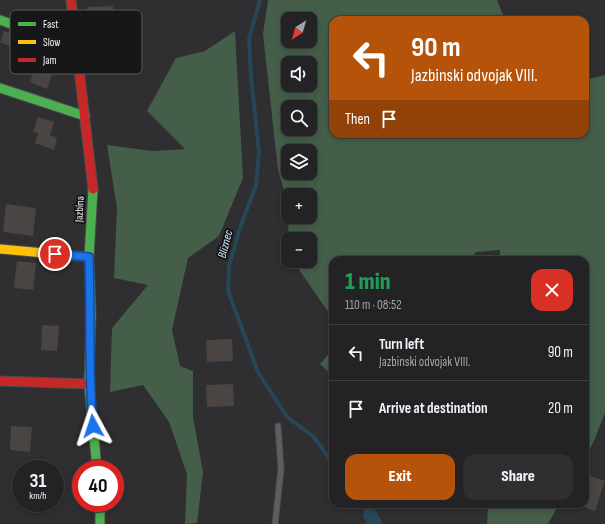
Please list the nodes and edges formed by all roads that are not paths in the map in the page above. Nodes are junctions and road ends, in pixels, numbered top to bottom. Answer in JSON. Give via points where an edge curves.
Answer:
{"nodes":[{"id":1,"x":71,"y":0,"type":"edge"},
{"id":2,"x":72,"y":10,"type":"edge"},
{"id":3,"x":0,"y":20,"type":"edge"},
{"id":4,"x":10,"y":24,"type":"edge"},
{"id":5,"x":80,"y":74,"type":"edge"},
{"id":6,"x":0,"y":88,"type":"edge"},
{"id":7,"x":85,"y":116,"type":"junction"},
{"id":8,"x":0,"y":249,"type":"edge"},
{"id":9,"x":89,"y":257,"type":"junction"},
{"id":10,"x":0,"y":381,"type":"edge"},
{"id":11,"x":89,"y":384,"type":"junction"},
{"id":12,"x":278,"y":426,"type":"dead end"},
{"id":13,"x":96,"y":460,"type":"edge"},
{"id":14,"x":100,"y":512,"type":"edge"},
{"id":15,"x":100,"y":524,"type":"edge"},
{"id":16,"x":275,"y":524,"type":"edge"}],
"edges":[{"from":1,"to":2,"type":"street","name":"Jazbina"},
{"from":3,"to":4,"type":"street"},
{"from":5,"to":7,"type":"street","name":"Jazbina"},
{"from":6,"to":7,"type":"street"},
{"from":7,"to":9,"type":"street","name":"Jazbina","via":[[92,184]]},
{"from":8,"to":9,"type":"street"},
{"from":9,"to":11,"type":"street","name":"Jazbina"},
{"from":10,"to":11,"type":"street"},
{"from":11,"to":13,"type":"street","name":"Jazbina"},
{"from":12,"to":16,"type":"lane","via":[[281,469]]},
{"from":14,"to":15,"type":"street"}]}
